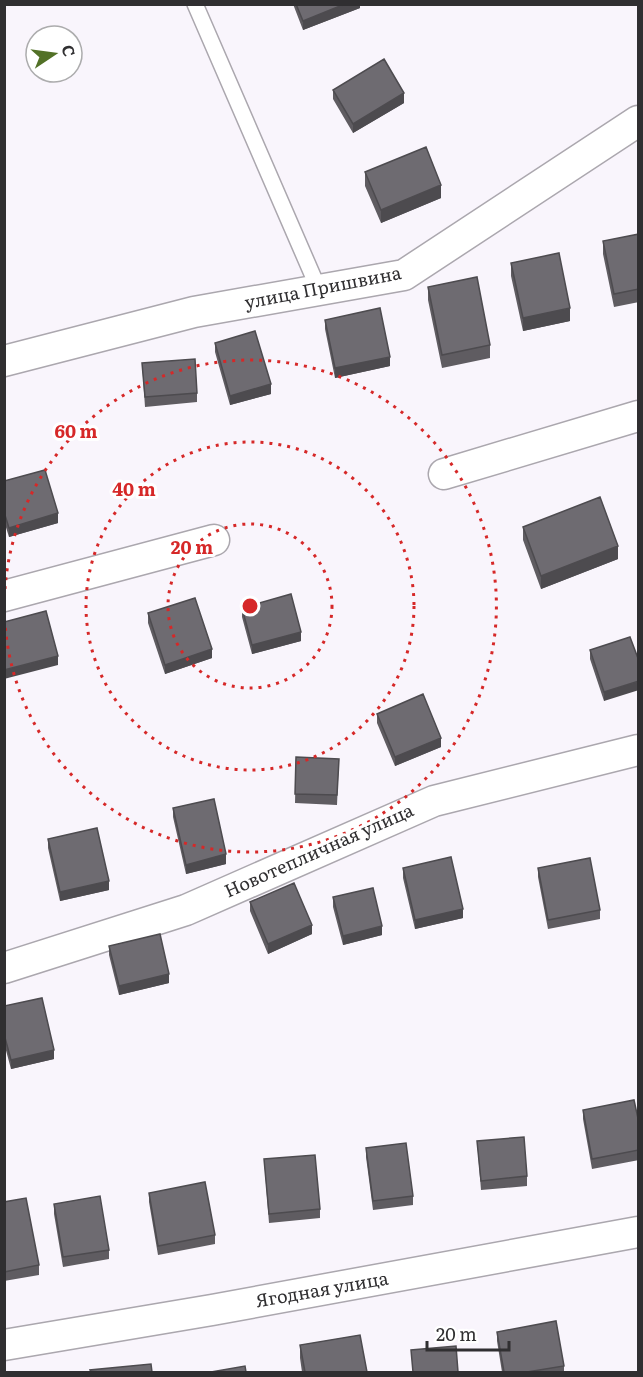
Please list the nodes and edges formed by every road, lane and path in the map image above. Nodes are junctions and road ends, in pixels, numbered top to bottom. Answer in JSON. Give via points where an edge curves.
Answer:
{"nodes":[{"id":1,"x":195,"y":4,"type":"edge"},
{"id":2,"x":639,"y":121,"type":"edge"},
{"id":3,"x":319,"y":290,"type":"junction"},
{"id":4,"x":4,"y":361,"type":"edge"},
{"id":5,"x":639,"y":416,"type":"edge"},
{"id":6,"x":444,"y":474,"type":"dead end"},
{"id":7,"x":214,"y":540,"type":"dead end"},
{"id":8,"x":4,"y":597,"type":"edge"},
{"id":9,"x":639,"y":750,"type":"edge"},
{"id":10,"x":4,"y":968,"type":"edge"},
{"id":11,"x":639,"y":1232,"type":"edge"},
{"id":12,"x":4,"y":1346,"type":"edge"}],
"edges":[{"from":1,"to":3,"type":"lane"},
{"from":2,"to":3,"type":"street","name":"улица Пришвина","via":[[404,275]]},
{"from":3,"to":4,"type":"street","name":"улица Пришвина","via":[[194,312]]},
{"from":5,"to":6,"type":"street"},
{"from":7,"to":8,"type":"street"},
{"from":9,"to":10,"type":"street","name":"Новотепличная улица","via":[[434,801],[186,910]]},
{"from":11,"to":12,"type":"street","name":"Ягодная улица"}]}
